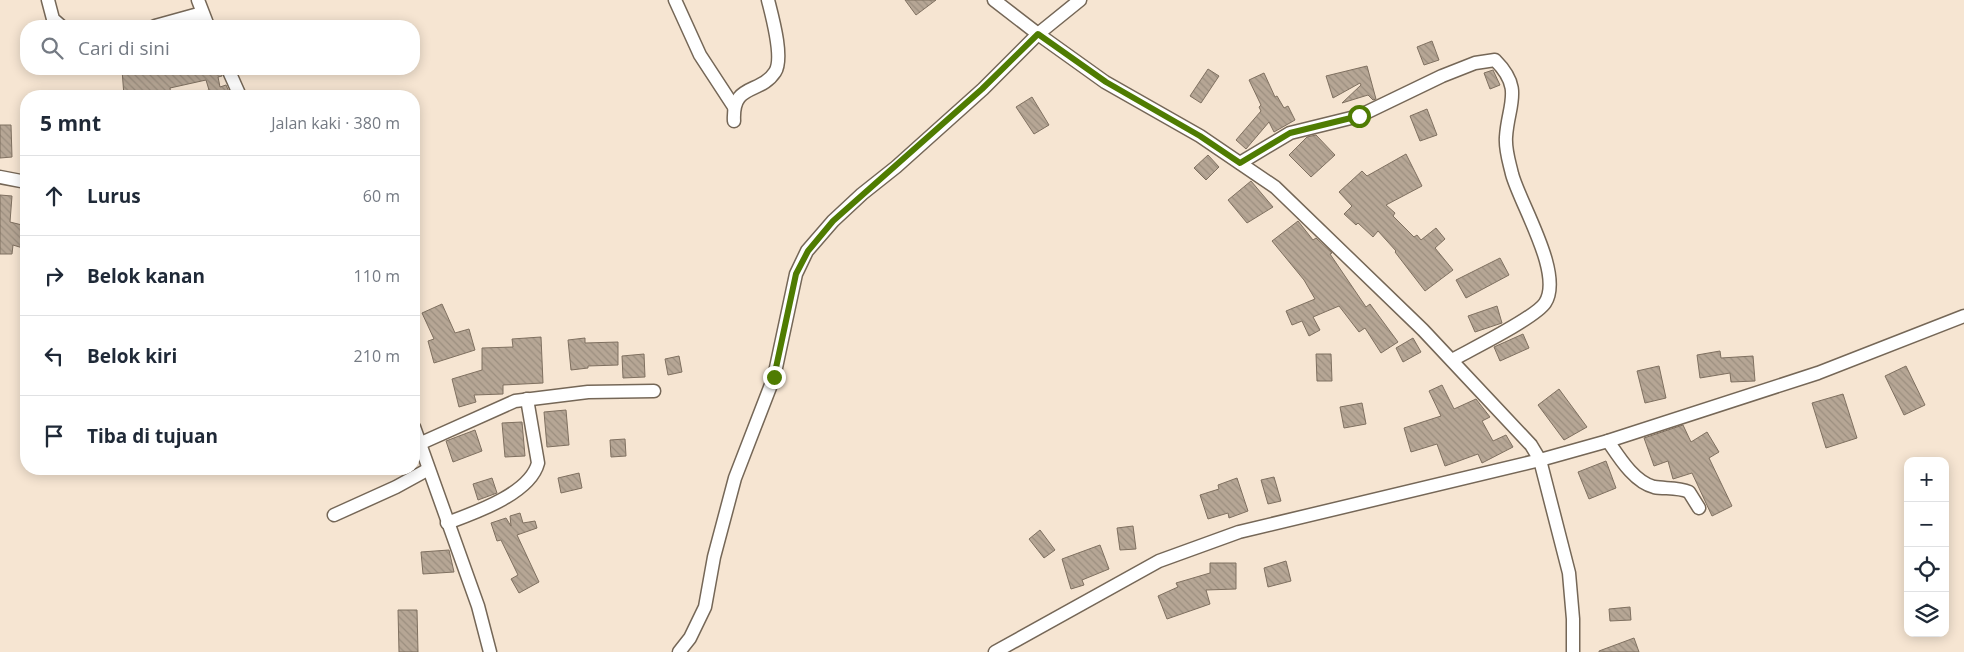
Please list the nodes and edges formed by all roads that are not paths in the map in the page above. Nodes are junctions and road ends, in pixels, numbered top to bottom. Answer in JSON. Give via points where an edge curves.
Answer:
{"nodes":[{"id":1,"x":48,"y":0,"type":"edge"},
{"id":2,"x":198,"y":0,"type":"edge"},
{"id":3,"x":675,"y":0,"type":"edge"},
{"id":4,"x":768,"y":0,"type":"edge"},
{"id":5,"x":994,"y":0,"type":"edge"},
{"id":6,"x":1080,"y":0,"type":"edge"},
{"id":7,"x":202,"y":13,"type":"junction"},
{"id":8,"x":54,"y":20,"type":"edge"},
{"id":9,"x":177,"y":20,"type":"edge"},
{"id":10,"x":205,"y":20,"type":"edge"},
{"id":11,"x":1038,"y":34,"type":"junction"},
{"id":12,"x":231,"y":75,"type":"edge"},
{"id":13,"x":237,"y":90,"type":"edge"},
{"id":14,"x":734,"y":107,"type":"junction"},
{"id":15,"x":734,"y":121,"type":"dead end"},
{"id":16,"x":1240,"y":163,"type":"junction"},
{"id":17,"x":0,"y":178,"type":"edge"},
{"id":18,"x":20,"y":181,"type":"edge"},
{"id":19,"x":1964,"y":316,"type":"edge"},
{"id":20,"x":1452,"y":360,"type":"junction"},
{"id":21,"x":654,"y":391,"type":"dead end"},
{"id":22,"x":528,"y":399,"type":"junction"},
{"id":23,"x":1608,"y":441,"type":"junction"},
{"id":24,"x":420,"y":443,"type":"edge"},
{"id":25,"x":420,"y":450,"type":"edge"},
{"id":26,"x":1540,"y":460,"type":"junction"},
{"id":27,"x":427,"y":470,"type":"junction"},
{"id":28,"x":420,"y":474,"type":"edge"},
{"id":29,"x":418,"y":475,"type":"edge"},
{"id":30,"x":1699,"y":508,"type":"dead end"},
{"id":31,"x":334,"y":515,"type":"dead end"},
{"id":32,"x":447,"y":523,"type":"junction"},
{"id":33,"x":490,"y":652,"type":"edge"},
{"id":34,"x":679,"y":652,"type":"edge"},
{"id":35,"x":995,"y":652,"type":"edge"},
{"id":36,"x":1573,"y":652,"type":"edge"}],
"edges":[{"from":1,"to":8,"type":"street"},
{"from":2,"to":7,"type":"street"},
{"from":3,"to":14,"type":"street","via":[[700,55]]},
{"from":4,"to":14,"type":"street","via":[[778,62],[768,79],[741,94]]},
{"from":5,"to":11,"type":"street"},
{"from":6,"to":11,"type":"street"},
{"from":7,"to":9,"type":"street"},
{"from":7,"to":10,"type":"street"},
{"from":11,"to":16,"type":"street","via":[[1106,82]]},
{"from":11,"to":34,"type":"street","via":[[982,89],[833,221],[808,251],[796,274],[774,377],[735,478],[714,557],[705,607],[690,638]]},
{"from":12,"to":13,"type":"street"},
{"from":14,"to":15,"type":"street"},
{"from":16,"to":20,"type":"street","via":[[1275,187],[1311,219]]},
{"from":16,"to":20,"type":"street","via":[[1290,133],[1359,116],[1442,76],[1475,63],[1495,60],[1503,68],[1513,91],[1506,151],[1540,241],[1550,284],[1545,302],[1532,315]]},
{"from":17,"to":18,"type":"street"},
{"from":19,"to":23,"type":"street","via":[[1818,373]]},
{"from":20,"to":26,"type":"street","via":[[1531,445]]},
{"from":21,"to":22,"type":"street","via":[[588,392]]},
{"from":22,"to":24,"type":"street","via":[[515,401]]},
{"from":22,"to":32,"type":"street","via":[[538,463],[535,472],[514,491],[484,509]]},
{"from":23,"to":26,"type":"street"},
{"from":23,"to":30,"type":"street","via":[[1622,463],[1641,479],[1652,486],[1689,492]]},
{"from":25,"to":27,"type":"street"},
{"from":26,"to":35,"type":"street","via":[[1239,532],[1201,545],[1159,561]]},
{"from":26,"to":36,"type":"street","via":[[1569,573]]},
{"from":27,"to":28,"type":"street"},
{"from":27,"to":32,"type":"street"},
{"from":29,"to":31,"type":"street"},
{"from":32,"to":33,"type":"street","via":[[478,606]]}]}
